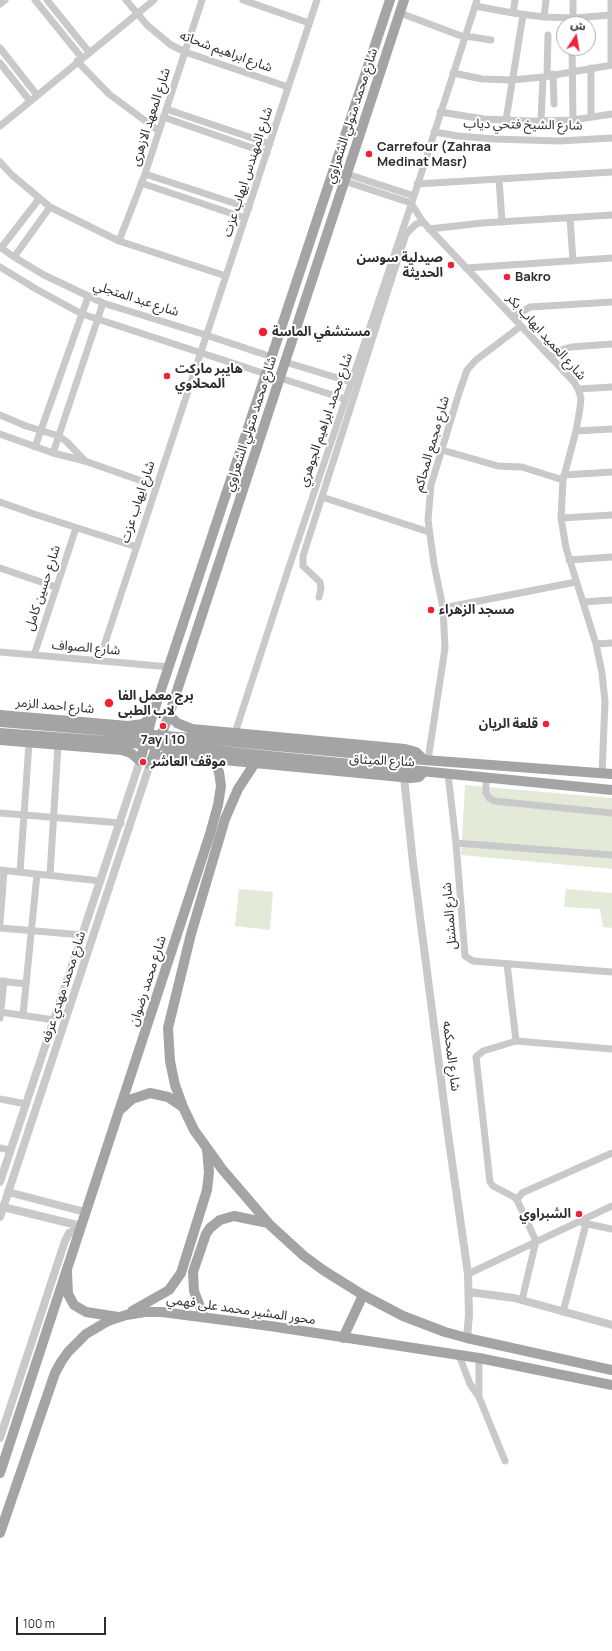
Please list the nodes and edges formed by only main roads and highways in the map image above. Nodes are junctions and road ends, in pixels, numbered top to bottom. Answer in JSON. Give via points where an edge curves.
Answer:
{"nodes":[{"id":1,"x":390,"y":0,"type":"edge"},
{"id":2,"x":404,"y":0,"type":"edge"},
{"id":3,"x":293,"y":288,"type":"junction"},
{"id":4,"x":309,"y":292,"type":"junction"},
{"id":5,"x":288,"y":304,"type":"junction"},
{"id":6,"x":303,"y":308,"type":"junction"},
{"id":7,"x":180,"y":636,"type":"junction"},
{"id":8,"x":194,"y":640,"type":"junction"},
{"id":9,"x":174,"y":654,"type":"junction"},
{"id":10,"x":188,"y":658,"type":"junction"},
{"id":11,"x":0,"y":715,"type":"edge"},
{"id":12,"x":169,"y":715,"type":"junction"},
{"id":13,"x":152,"y":717,"type":"junction"},
{"id":14,"x":0,"y":722,"type":"edge"},
{"id":15,"x":128,"y":726,"type":"junction"},
{"id":16,"x":187,"y":728,"type":"junction"},
{"id":17,"x":0,"y":732,"type":"edge"},
{"id":18,"x":0,"y":740,"type":"edge"},
{"id":19,"x":122,"y":750,"type":"junction"},
{"id":20,"x":186,"y":756,"type":"junction"},
{"id":21,"x":212,"y":759,"type":"junction"},
{"id":22,"x":426,"y":760,"type":"junction"},
{"id":23,"x":146,"y":763,"type":"junction"},
{"id":24,"x":255,"y":763,"type":"junction"},
{"id":25,"x":424,"y":771,"type":"junction"},
{"id":26,"x":607,"y":774,"type":"edge"},
{"id":27,"x":221,"y":785,"type":"junction"},
{"id":28,"x":238,"y":789,"type":"junction"},
{"id":29,"x":612,"y":790,"type":"edge"},
{"id":30,"x":183,"y":1107,"type":"junction"},
{"id":31,"x":119,"y":1112,"type":"junction"},
{"id":32,"x":207,"y":1149,"type":"junction"},
{"id":33,"x":268,"y":1223,"type":"junction"},
{"id":34,"x":66,"y":1268,"type":"junction"},
{"id":35,"x":363,"y":1295,"type":"junction"},
{"id":36,"x":122,"y":1316,"type":"junction"},
{"id":37,"x":204,"y":1317,"type":"junction"},
{"id":38,"x":343,"y":1338,"type":"junction"},
{"id":39,"x":612,"y":1370,"type":"edge"},
{"id":40,"x":612,"y":1385,"type":"edge"},
{"id":41,"x":0,"y":1472,"type":"edge"},
{"id":42,"x":0,"y":1533,"type":"edge"}],
"edges":[{"from":1,"to":3,"type":"main road","name":"شارع محمد متولي الشعراوي"},
{"from":2,"to":4,"type":"main road","name":"شارع محمد متولي الشعراوي"},
{"from":3,"to":4,"type":"main road","via":[[301,293]]},
{"from":3,"to":5,"type":"main road","name":"شارع محمد متولي الشعراوي"},
{"from":4,"to":6,"type":"main road","name":"شارع محمد متولي الشعراوي"},
{"from":5,"to":6,"type":"main road","via":[[295,302]]},
{"from":5,"to":7,"type":"main road","name":"شارع محمد متولي الشعراوي"},
{"from":6,"to":8,"type":"main road","name":"شارع محمد متولي الشعراوي"},
{"from":7,"to":8,"type":"main road","via":[[186,644]]},
{"from":7,"to":9,"type":"main road","name":"شارع محمد متولي الشعراوي"},
{"from":8,"to":10,"type":"main road","name":"شارع محمد متولي الشعراوي"},
{"from":9,"to":10,"type":"main road","via":[[183,651]]},
{"from":9,"to":13,"type":"main road","name":"شارع محمد متولي الشعراوي"},
{"from":10,"to":12,"type":"main road","name":"شارع محمد متولي الشعراوي"},
{"from":11,"to":15,"type":"main road","name":"شارع احمد الزمر"},
{"from":12,"to":16,"type":"main road","name":"شارع الميثاق"},
{"from":12,"to":23,"type":"main road","name":"شارع محمد متولي الشعراوي"},
{"from":13,"to":15,"type":"main road","name":"شارع احمد الزمر","via":[[143,724]]},
{"from":13,"to":23,"type":"main road","name":"شارع محمد متولي الشعراوي"},
{"from":14,"to":22,"type":"main road","bridge":true},
{"from":15,"to":19,"type":"main road","via":[[131,738]]},
{"from":16,"to":20,"type":"main road","via":[[181,742]]},
{"from":16,"to":22,"type":"main road","name":"شارع الميثاق","via":[[405,749],[416,752]]},
{"from":17,"to":25,"type":"main road","bridge":true},
{"from":18,"to":19,"type":"main road"},
{"from":19,"to":23,"type":"main road","via":[[134,754]]},
{"from":20,"to":21,"type":"main road","name":"شارع الميثاق"},
{"from":20,"to":23,"type":"main road","name":"شارع الميثاق","via":[[168,755]]},
{"from":21,"to":24,"type":"main road","name":"شارع الميثاق"},
{"from":21,"to":27,"type":"main road","name":"شارع محمد رضوان"},
{"from":22,"to":26,"type":"main road","name":"شارع الميثاق"},
{"from":24,"to":25,"type":"main road","name":"شارع الميثاق","via":[[416,778]]},
{"from":24,"to":28,"type":"main road","name":"شارع محمد رضوان"},
{"from":25,"to":29,"type":"main road","name":"شارع الميثاق"},
{"from":27,"to":28,"type":"main road","via":[[230,784]]},
{"from":27,"to":31,"type":"main road","name":"شارع محمد رضوان","via":[[210,834]]},
{"from":28,"to":30,"type":"main road","name":"شارع محمد رضوان","via":[[226,819],[193,926],[168,1028],[172,1073]]},
{"from":30,"to":31,"type":"main road","via":[[168,1097],[150,1093],[132,1099],[124,1104]]},
{"from":30,"to":32,"type":"main road","name":"شارع محمد رضوان"},
{"from":31,"to":34,"type":"main road","name":"شارع محمد رضوان"},
{"from":32,"to":33,"type":"main road"},
{"from":32,"to":36,"type":"main road","via":[[209,1172],[206,1190],[178,1279],[164,1294]]},
{"from":33,"to":35,"type":"main road","via":[[304,1256]]},
{"from":33,"to":37,"type":"main road","via":[[234,1216],[220,1220],[210,1228],[193,1272],[194,1291]]},
{"from":34,"to":36,"type":"main road","via":[[68,1294],[74,1305],[86,1312]]},
{"from":34,"to":41,"type":"main road"},
{"from":35,"to":38,"type":"main road"},
{"from":35,"to":39,"type":"main road","via":[[410,1319],[445,1332]]},
{"from":36,"to":37,"type":"main road","name":"محور المشير محمد على فهمي","via":[[162,1312]]},
{"from":36,"to":42,"type":"main road","name":"محور المشير محمد على فهمي","via":[[86,1334],[61,1362]]},
{"from":37,"to":38,"type":"main road","name":"محور المشير محمد على فهمي"},
{"from":38,"to":40,"type":"main road","name":"محور المشير محمد على فهمي","via":[[479,1358]]}]}
